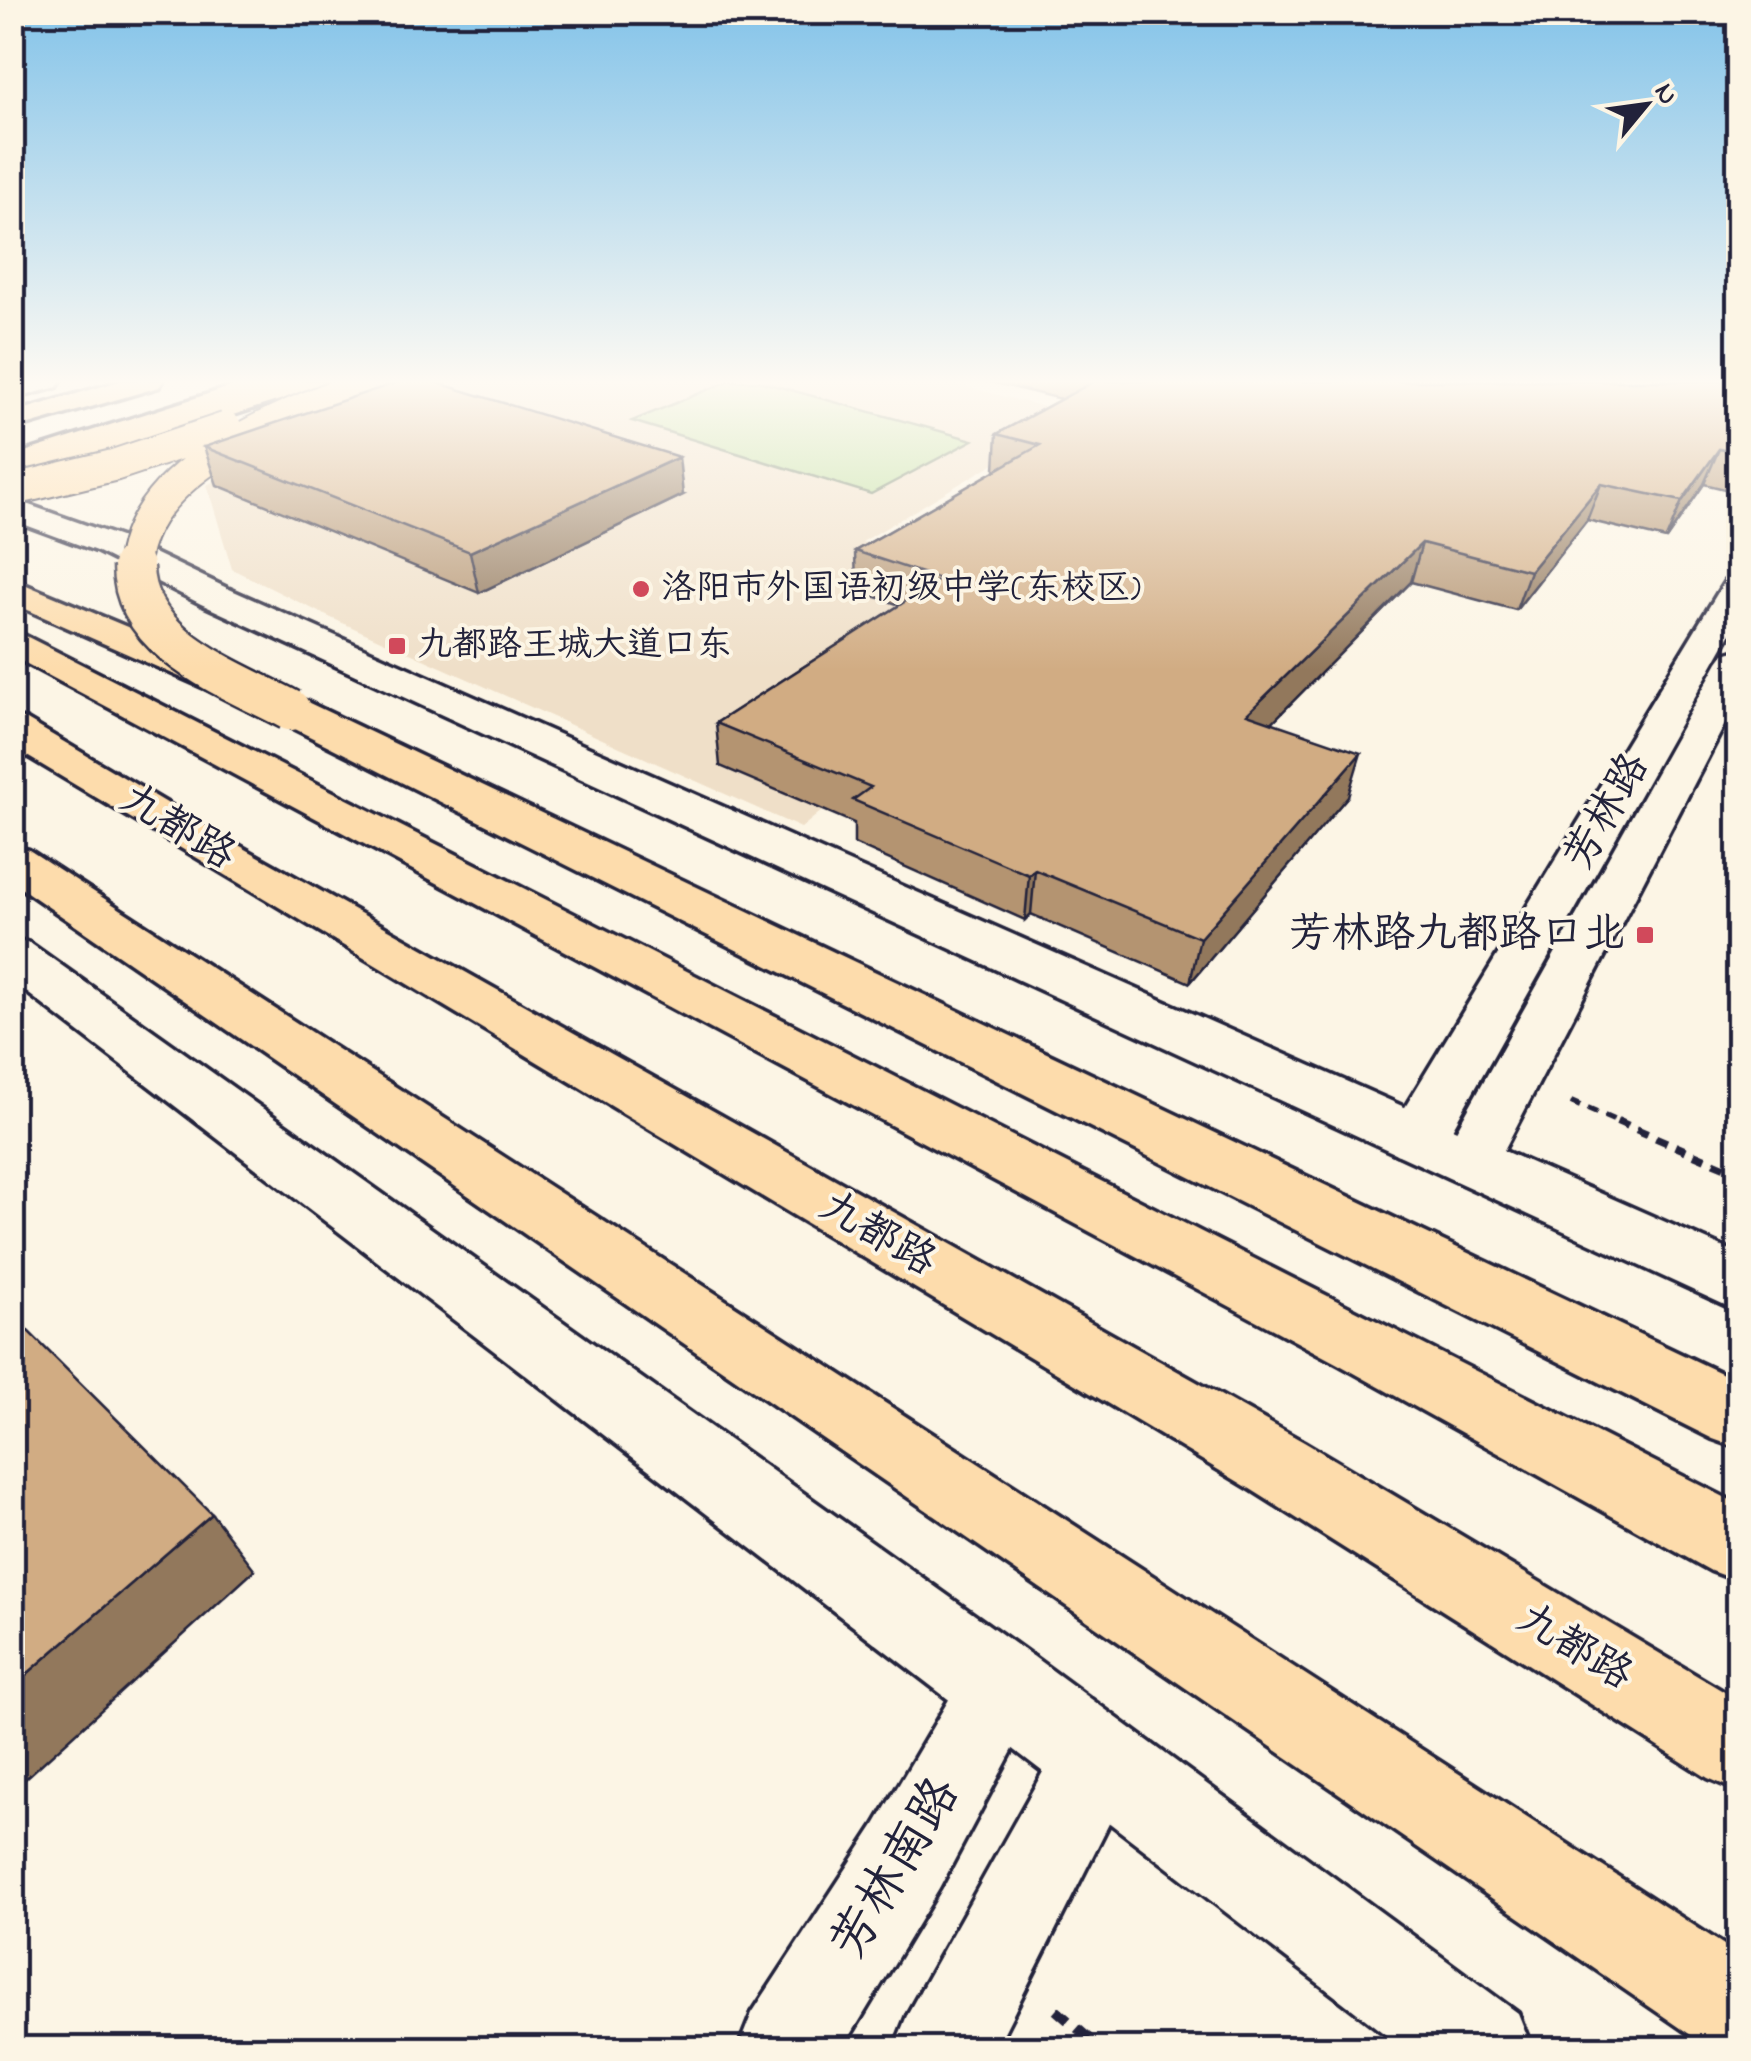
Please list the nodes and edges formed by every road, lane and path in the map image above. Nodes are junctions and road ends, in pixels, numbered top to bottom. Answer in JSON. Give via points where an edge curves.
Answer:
{"nodes":[{"id":1,"x":65,"y":477,"type":"edge"},
{"id":2,"x":75,"y":477,"type":"edge"},
{"id":3,"x":186,"y":477,"type":"edge"},
{"id":4,"x":12,"y":490,"type":"edge"},
{"id":5,"x":12,"y":498,"type":"edge"},
{"id":6,"x":20,"y":529,"type":"edge"},
{"id":7,"x":1738,"y":589,"type":"edge"},
{"id":8,"x":12,"y":590,"type":"edge"},
{"id":9,"x":12,"y":640,"type":"edge"},
{"id":10,"x":1738,"y":662,"type":"edge"},
{"id":11,"x":290,"y":710,"type":"junction"},
{"id":12,"x":12,"y":729,"type":"edge"},
{"id":13,"x":12,"y":860,"type":"edge"},
{"id":14,"x":12,"y":955,"type":"edge"},
{"id":15,"x":1515,"y":1078,"type":"junction"},
{"id":16,"x":1443,"y":1149,"type":"junction"},
{"id":17,"x":1738,"y":1173,"type":"edge"},
{"id":18,"x":1738,"y":1284,"type":"edge"},
{"id":19,"x":1738,"y":1416,"type":"edge"},
{"id":20,"x":1738,"y":1544,"type":"edge"},
{"id":21,"x":1004,"y":1688,"type":"junction"},
{"id":22,"x":1738,"y":1748,"type":"edge"},
{"id":23,"x":1098,"y":1760,"type":"junction"},
{"id":24,"x":1738,"y":2010,"type":"edge"},
{"id":25,"x":787,"y":2048,"type":"edge"},
{"id":26,"x":942,"y":2048,"type":"edge"},
{"id":27,"x":1484,"y":2048,"type":"edge"}],
"edges":[{"from":1,"to":4,"type":"main road","bridge":true},
{"from":2,"to":5,"type":"main road"},
{"from":3,"to":11,"type":"main road","bridge":true,"via":[[147,518],[136,545],[133,588],[153,623],[183,648]]},
{"from":6,"to":16,"type":"main road","via":[[108,544]]},
{"from":7,"to":16,"type":"main road","name":"芳林路"},
{"from":8,"to":11,"type":"main road","bridge":true},
{"from":9,"to":20,"type":"main road","name":"九都路"},
{"from":10,"to":15,"type":"main road","name":"芳林路"},
{"from":11,"to":19,"type":"main road"},
{"from":12,"to":22,"type":"main road","name":"九都路","via":[[1278,1466]]},
{"from":13,"to":24,"type":"main road"},
{"from":14,"to":21,"type":"main road"},
{"from":15,"to":16,"type":"main road","name":"芳林路"},
{"from":15,"to":17,"type":"path"},
{"from":16,"to":18,"type":"main road"},
{"from":21,"to":23,"type":"main road"},
{"from":21,"to":25,"type":"main road","name":"芳林南路","via":[[908,1857]]},
{"from":23,"to":26,"type":"main road"},
{"from":23,"to":27,"type":"main road"}]}
